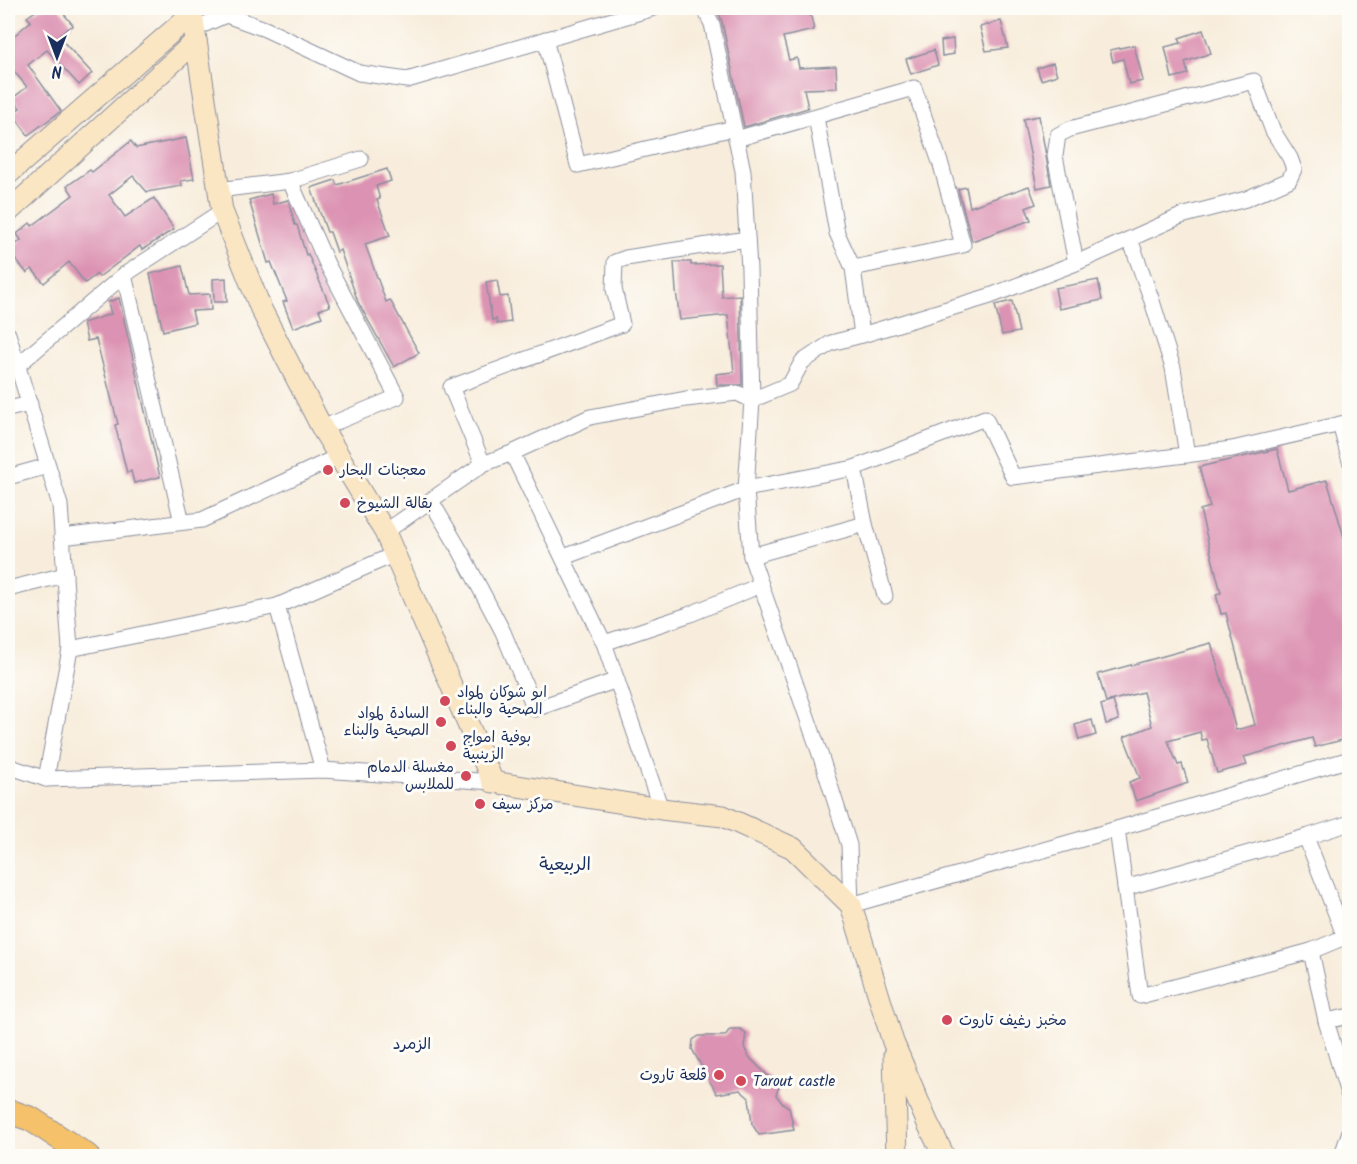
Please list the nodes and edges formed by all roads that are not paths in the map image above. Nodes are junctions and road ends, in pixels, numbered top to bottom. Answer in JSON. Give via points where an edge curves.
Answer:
{"nodes":[{"id":1,"x":654,"y":8,"type":"edge"},
{"id":2,"x":704,"y":8,"type":"edge"},
{"id":3,"x":194,"y":18,"type":"edge"},
{"id":4,"x":545,"y":39,"type":"junction"},
{"id":5,"x":816,"y":117,"type":"junction"},
{"id":6,"x":735,"y":134,"type":"junction"},
{"id":7,"x":361,"y":159,"type":"dead end"},
{"id":8,"x":8,"y":174,"type":"edge"},
{"id":9,"x":290,"y":181,"type":"junction"},
{"id":10,"x":220,"y":201,"type":"junction"},
{"id":11,"x":8,"y":212,"type":"edge"},
{"id":12,"x":747,"y":239,"type":"junction"},
{"id":13,"x":1130,"y":239,"type":"junction"},
{"id":14,"x":1076,"y":263,"type":"junction"},
{"id":15,"x":853,"y":268,"type":"junction"},
{"id":16,"x":124,"y":275,"type":"junction"},
{"id":17,"x":8,"y":334,"type":"edge"},
{"id":18,"x":862,"y":335,"type":"junction"},
{"id":19,"x":17,"y":366,"type":"junction"},
{"id":20,"x":752,"y":400,"type":"junction"},
{"id":21,"x":30,"y":404,"type":"junction"},
{"id":22,"x":8,"y":409,"type":"edge"},
{"id":23,"x":1345,"y":423,"type":"edge"},
{"id":24,"x":322,"y":429,"type":"junction"},
{"id":25,"x":512,"y":453,"type":"junction"},
{"id":26,"x":1187,"y":455,"type":"junction"},
{"id":27,"x":339,"y":456,"type":"junction"},
{"id":28,"x":1350,"y":461,"type":"edge"},
{"id":29,"x":483,"y":464,"type":"junction"},
{"id":30,"x":48,"y":466,"type":"junction"},
{"id":31,"x":854,"y":468,"type":"junction"},
{"id":32,"x":8,"y":477,"type":"edge"},
{"id":33,"x":746,"y":489,"type":"junction"},
{"id":34,"x":431,"y":501,"type":"junction"},
{"id":35,"x":182,"y":522,"type":"junction"},
{"id":36,"x":865,"y":524,"type":"junction"},
{"id":37,"x":385,"y":532,"type":"junction"},
{"id":38,"x":62,"y":537,"type":"junction"},
{"id":39,"x":393,"y":555,"type":"junction"},
{"id":40,"x":751,"y":556,"type":"junction"},
{"id":41,"x":564,"y":557,"type":"junction"},
{"id":42,"x":65,"y":575,"type":"junction"},
{"id":43,"x":761,"y":585,"type":"junction"},
{"id":44,"x":8,"y":589,"type":"edge"},
{"id":45,"x":885,"y":596,"type":"dead end"},
{"id":46,"x":277,"y":606,"type":"junction"},
{"id":47,"x":604,"y":643,"type":"junction"},
{"id":48,"x":70,"y":649,"type":"junction"},
{"id":49,"x":617,"y":681,"type":"junction"},
{"id":50,"x":1350,"y":759,"type":"edge"},
{"id":51,"x":8,"y":766,"type":"edge"},
{"id":52,"x":323,"y":770,"type":"junction"},
{"id":53,"x":46,"y":779,"type":"junction"},
{"id":54,"x":493,"y":782,"type":"junction"},
{"id":55,"x":661,"y":809,"type":"junction"},
{"id":56,"x":1350,"y":823,"type":"edge"},
{"id":57,"x":1117,"y":829,"type":"junction"},
{"id":58,"x":1305,"y":837,"type":"junction"},
{"id":59,"x":1125,"y":888,"type":"junction"},
{"id":60,"x":851,"y":905,"type":"junction"},
{"id":61,"x":1311,"y":951,"type":"junction"},
{"id":62,"x":1350,"y":1016,"type":"edge"},
{"id":63,"x":1326,"y":1021,"type":"junction"},
{"id":64,"x":893,"y":1042,"type":"junction"},
{"id":65,"x":1350,"y":1100,"type":"edge"},
{"id":66,"x":8,"y":1111,"type":"edge"},
{"id":67,"x":1350,"y":1131,"type":"edge"},
{"id":68,"x":87,"y":1156,"type":"edge"},
{"id":69,"x":897,"y":1156,"type":"edge"},
{"id":70,"x":944,"y":1156,"type":"edge"},
{"id":71,"x":1344,"y":1156,"type":"edge"}],
"edges":[{"from":1,"to":4,"type":"street"},
{"from":2,"to":6,"type":"street","via":[[712,24]]},
{"from":3,"to":4,"type":"street","via":[[226,15],[359,73],[407,80]]},
{"from":3,"to":8,"type":"street"},
{"from":3,"to":10,"type":"street"},
{"from":3,"to":11,"type":"street"},
{"from":4,"to":6,"type":"street","via":[[578,165]]},
{"from":5,"to":6,"type":"street"},
{"from":5,"to":15,"type":"street","via":[[837,233]]},
{"from":5,"to":15,"type":"street","via":[[914,88],[963,245]]},
{"from":6,"to":12,"type":"street","via":[[743,171]]},
{"from":7,"to":9,"type":"street"},
{"from":9,"to":10,"type":"street"},
{"from":9,"to":24,"type":"street","via":[[327,264],[397,397]]},
{"from":10,"to":16,"type":"street"},
{"from":10,"to":24,"type":"street","via":[[261,309]]},
{"from":12,"to":20,"type":"street"},
{"from":12,"to":29,"type":"street","via":[[615,262],[614,289],[622,324],[451,387]]},
{"from":13,"to":14,"type":"street"},
{"from":13,"to":14,"type":"street","via":[[1181,216],[1246,199],[1289,180],[1294,169],[1273,131],[1254,81],[1058,135],[1056,156]]},
{"from":13,"to":26,"type":"street","via":[[1173,368]]},
{"from":14,"to":18,"type":"street","via":[[990,296]]},
{"from":15,"to":18,"type":"street"},
{"from":16,"to":19,"type":"street"},
{"from":16,"to":35,"type":"street"},
{"from":17,"to":19,"type":"street"},
{"from":18,"to":20,"type":"street","via":[[831,343],[802,362],[790,384]]},
{"from":19,"to":21,"type":"street"},
{"from":20,"to":25,"type":"street","via":[[737,393],[590,417]]},
{"from":20,"to":33,"type":"street"},
{"from":21,"to":22,"type":"street"},
{"from":21,"to":30,"type":"street"},
{"from":23,"to":26,"type":"street","via":[[1232,449]]},
{"from":23,"to":28,"type":"street"},
{"from":24,"to":27,"type":"street"},
{"from":25,"to":29,"type":"street"},
{"from":25,"to":41,"type":"street"},
{"from":26,"to":31,"type":"street","via":[[1014,477],[985,418]]},
{"from":27,"to":35,"type":"street","via":[[202,520]]},
{"from":27,"to":37,"type":"street"},
{"from":29,"to":34,"type":"street"},
{"from":30,"to":32,"type":"street"},
{"from":30,"to":38,"type":"street","via":[[60,505]]},
{"from":31,"to":33,"type":"street"},
{"from":31,"to":36,"type":"street"},
{"from":33,"to":40,"type":"street"},
{"from":33,"to":41,"type":"street"},
{"from":34,"to":37,"type":"street"},
{"from":34,"to":49,"type":"street","via":[[503,632],[535,709]]},
{"from":35,"to":38,"type":"street"},
{"from":36,"to":40,"type":"street"},
{"from":36,"to":45,"type":"street"},
{"from":37,"to":39,"type":"street"},
{"from":38,"to":42,"type":"street"},
{"from":39,"to":46,"type":"street"},
{"from":39,"to":54,"type":"street"},
{"from":40,"to":43,"type":"street"},
{"from":41,"to":47,"type":"street"},
{"from":42,"to":44,"type":"street"},
{"from":42,"to":48,"type":"street"},
{"from":43,"to":47,"type":"street"},
{"from":43,"to":60,"type":"street","via":[[849,845]]},
{"from":46,"to":48,"type":"street"},
{"from":46,"to":52,"type":"street"},
{"from":47,"to":49,"type":"street"},
{"from":48,"to":53,"type":"street"},
{"from":49,"to":55,"type":"street"},
{"from":50,"to":57,"type":"street"},
{"from":51,"to":53,"type":"street"},
{"from":52,"to":53,"type":"street"},
{"from":52,"to":54,"type":"street"},
{"from":54,"to":55,"type":"street"},
{"from":55,"to":60,"type":"street","via":[[723,816],[793,848]]},
{"from":56,"to":58,"type":"street"},
{"from":57,"to":59,"type":"street"},
{"from":57,"to":60,"type":"street"},
{"from":58,"to":59,"type":"street"},
{"from":58,"to":61,"type":"street","via":[[1345,937]]},
{"from":59,"to":61,"type":"street","via":[[1140,996]]},
{"from":60,"to":64,"type":"street"},
{"from":61,"to":63,"type":"street"},
{"from":62,"to":63,"type":"street"},
{"from":63,"to":65,"type":"street"},
{"from":64,"to":69,"type":"street"},
{"from":64,"to":70,"type":"street"},
{"from":66,"to":68,"type":"main road","via":[[32,1119]]},
{"from":67,"to":71,"type":"street"}]}
